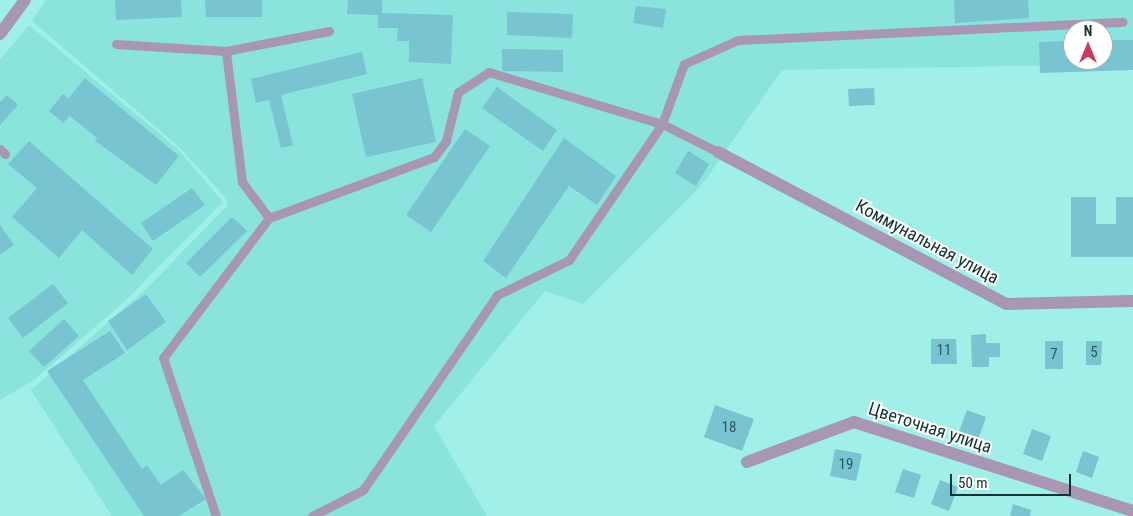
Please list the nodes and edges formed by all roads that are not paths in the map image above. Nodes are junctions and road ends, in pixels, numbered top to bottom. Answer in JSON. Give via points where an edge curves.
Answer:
{"nodes":[{"id":1,"x":25,"y":0,"type":"edge"},
{"id":2,"x":1123,"y":22,"type":"dead end"},
{"id":3,"x":329,"y":31,"type":"dead end"},
{"id":4,"x":0,"y":34,"type":"edge"},
{"id":5,"x":116,"y":44,"type":"dead end"},
{"id":6,"x":226,"y":51,"type":"junction"},
{"id":7,"x":662,"y":124,"type":"junction"},
{"id":8,"x":718,"y":152,"type":"joint"},
{"id":9,"x":269,"y":218,"type":"junction"},
{"id":10,"x":1133,"y":301,"type":"edge"},
{"id":11,"x":747,"y":462,"type":"dead end"},
{"id":12,"x":1133,"y":511,"type":"edge"},
{"id":13,"x":216,"y":516,"type":"edge"},
{"id":14,"x":312,"y":516,"type":"edge"}],
"edges":[{"from":1,"to":4,"type":"street"},
{"from":2,"to":7,"type":"lane","via":[[738,40],[684,64]]},
{"from":3,"to":6,"type":"lane"},
{"from":5,"to":6,"type":"lane"},
{"from":6,"to":9,"type":"lane","via":[[242,182]]},
{"from":7,"to":8,"type":"lane"},
{"from":7,"to":9,"type":"lane","via":[[489,72],[458,92],[446,140],[434,157]]},
{"from":7,"to":14,"type":"lane","via":[[569,260],[497,295],[363,490]]},
{"from":8,"to":10,"type":"street","name":"Коммунальная улица","via":[[1006,304]]},
{"from":9,"to":13,"type":"lane","via":[[163,358]]},
{"from":11,"to":12,"type":"street","name":"Цветочная улица","via":[[854,422]]}]}
